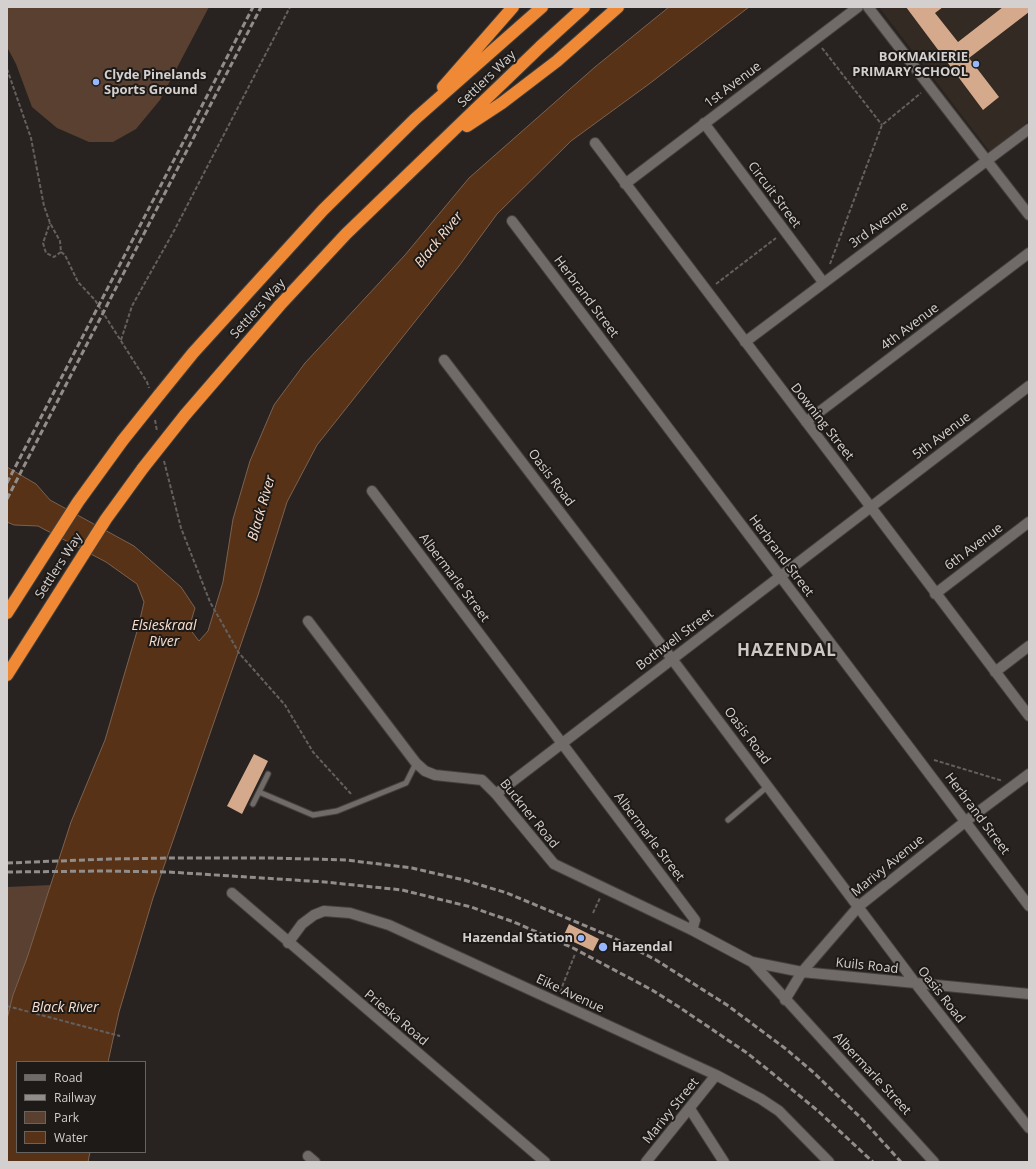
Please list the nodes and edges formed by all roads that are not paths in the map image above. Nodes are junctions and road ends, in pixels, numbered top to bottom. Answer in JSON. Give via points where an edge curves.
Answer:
{"nodes":[{"id":1,"x":513,"y":7,"type":"edge"},
{"id":2,"x":542,"y":7,"type":"edge"},
{"id":3,"x":584,"y":7,"type":"edge"},
{"id":4,"x":618,"y":7,"type":"edge"},
{"id":5,"x":858,"y":7,"type":"edge"},
{"id":6,"x":868,"y":7,"type":"edge"},
{"id":7,"x":415,"y":120,"type":"junction"},
{"id":8,"x":704,"y":123,"type":"junction"},
{"id":9,"x":1029,"y":129,"type":"edge"},
{"id":10,"x":444,"y":140,"type":"junction"},
{"id":11,"x":595,"y":143,"type":"dead end"},
{"id":12,"x":986,"y":161,"type":"junction"},
{"id":13,"x":625,"y":184,"type":"junction"},
{"id":14,"x":1029,"y":215,"type":"edge"},
{"id":15,"x":512,"y":221,"type":"dead end"},
{"id":16,"x":1029,"y":253,"type":"edge"},
{"id":17,"x":823,"y":282,"type":"junction"},
{"id":18,"x":745,"y":342,"type":"junction"},
{"id":19,"x":444,"y":360,"type":"dead end"},
{"id":20,"x":1029,"y":386,"type":"edge"},
{"id":21,"x":806,"y":422,"type":"junction"},
{"id":22,"x":372,"y":491,"type":"dead end"},
{"id":23,"x":871,"y":506,"type":"junction"},
{"id":24,"x":1029,"y":522,"type":"edge"},
{"id":25,"x":780,"y":576,"type":"junction"},
{"id":26,"x":936,"y":594,"type":"junction"},
{"id":27,"x":7,"y":613,"type":"edge"},
{"id":28,"x":308,"y":621,"type":"dead end"},
{"id":29,"x":1029,"y":646,"type":"edge"},
{"id":30,"x":672,"y":658,"type":"junction"},
{"id":31,"x":995,"y":672,"type":"junction"},
{"id":32,"x":7,"y":675,"type":"edge"},
{"id":33,"x":1029,"y":716,"type":"edge"},
{"id":34,"x":562,"y":743,"type":"junction"},
{"id":35,"x":416,"y":763,"type":"junction"},
{"id":36,"x":268,"y":774,"type":"dead end"},
{"id":37,"x":1029,"y":774,"type":"edge"},
{"id":38,"x":768,"y":786,"type":"junction"},
{"id":39,"x":259,"y":792,"type":"junction"},
{"id":40,"x":496,"y":794,"type":"junction"},
{"id":41,"x":254,"y":804,"type":"dead end"},
{"id":42,"x":728,"y":820,"type":"dead end"},
{"id":43,"x":966,"y":821,"type":"junction"},
{"id":44,"x":232,"y":893,"type":"dead end"},
{"id":45,"x":858,"y":906,"type":"junction"},
{"id":46,"x":1029,"y":906,"type":"edge"},
{"id":47,"x":692,"y":930,"type":"junction"},
{"id":48,"x":288,"y":943,"type":"junction"},
{"id":49,"x":752,"y":962,"type":"junction"},
{"id":50,"x":802,"y":972,"type":"junction"},
{"id":51,"x":916,"y":984,"type":"junction"},
{"id":52,"x":1029,"y":994,"type":"edge"},
{"id":53,"x":785,"y":1000,"type":"junction"},
{"id":54,"x":716,"y":1075,"type":"junction"},
{"id":55,"x":690,"y":1109,"type":"junction"},
{"id":56,"x":1029,"y":1128,"type":"edge"},
{"id":57,"x":545,"y":1162,"type":"edge"},
{"id":58,"x":646,"y":1162,"type":"edge"},
{"id":59,"x":724,"y":1162,"type":"edge"},
{"id":60,"x":829,"y":1162,"type":"edge"},
{"id":61,"x":934,"y":1162,"type":"edge"}],
"edges":[{"from":1,"to":7,"type":"highway"},
{"from":2,"to":7,"type":"highway","name":"Settlers Way"},
{"from":3,"to":10,"type":"highway","name":"Settlers Way"},
{"from":4,"to":10,"type":"highway","via":[[557,61],[508,98]]},
{"from":5,"to":8,"type":"street","name":"1st Avenue"},
{"from":6,"to":12,"type":"street"},
{"from":7,"to":27,"type":"highway","name":"Settlers Way","bridge":true,"via":[[323,210],[154,393],[78,502]]},
{"from":8,"to":13,"type":"street","name":"1st Avenue"},
{"from":8,"to":17,"type":"street","name":"Circuit Street"},
{"from":9,"to":12,"type":"street","name":"3rd Avenue"},
{"from":10,"to":32,"type":"highway","name":"Settlers Way","bridge":true,"via":[[346,234],[185,415],[106,519]]},
{"from":11,"to":13,"type":"street","name":"Downing Street"},
{"from":12,"to":14,"type":"street"},
{"from":12,"to":17,"type":"street","name":"3rd Avenue"},
{"from":13,"to":18,"type":"street","name":"Downing Street"},
{"from":15,"to":25,"type":"street","name":"Herbrand Street"},
{"from":16,"to":21,"type":"street","name":"4th Avenue"},
{"from":17,"to":18,"type":"street","name":"3rd Avenue"},
{"from":18,"to":21,"type":"street","name":"Downing Street"},
{"from":19,"to":30,"type":"street","name":"Oasis Road"},
{"from":20,"to":23,"type":"street","name":"5th Avenue"},
{"from":21,"to":23,"type":"street","name":"Downing Street"},
{"from":22,"to":34,"type":"street","name":"Albermarle Street"},
{"from":23,"to":25,"type":"street","name":"Bothwell Street"},
{"from":23,"to":26,"type":"street","name":"Downing Street"},
{"from":24,"to":26,"type":"street","name":"6th Avenue"},
{"from":25,"to":30,"type":"street","name":"Bothwell Street"},
{"from":25,"to":43,"type":"street","name":"Herbrand Street"},
{"from":26,"to":31,"type":"street","name":"Downing Street"},
{"from":28,"to":35,"type":"street","name":"Buckner Road"},
{"from":29,"to":31,"type":"street"},
{"from":30,"to":34,"type":"street","name":"Bothwell Street"},
{"from":30,"to":38,"type":"street","name":"Oasis Road"},
{"from":31,"to":33,"type":"street","name":"Downing Street"},
{"from":34,"to":40,"type":"street","name":"Bothwell Street"},
{"from":34,"to":47,"type":"street","name":"Albermarle Street","via":[[695,920]]},
{"from":35,"to":39,"type":"lane","via":[[406,783],[337,812],[313,815]]},
{"from":35,"to":40,"type":"street","name":"Buckner Road","via":[[425,771],[436,775],[482,780]]},
{"from":36,"to":39,"type":"lane"},
{"from":37,"to":43,"type":"street","name":"Marivy Avenue"},
{"from":38,"to":42,"type":"lane"},
{"from":38,"to":45,"type":"street","name":"Oasis Road"},
{"from":39,"to":41,"type":"lane"},
{"from":40,"to":47,"type":"street","name":"Buckner Road","via":[[554,864]]},
{"from":43,"to":45,"type":"street","name":"Marivy Avenue"},
{"from":43,"to":46,"type":"street","name":"Herbrand Street"},
{"from":44,"to":48,"type":"street","name":"Prieska Road"},
{"from":45,"to":50,"type":"street","name":"Marivy Avenue"},
{"from":45,"to":51,"type":"street","name":"Oasis Road"},
{"from":47,"to":49,"type":"street","name":"Albermarle Street"},
{"from":48,"to":54,"type":"street","name":"Eike Avenue","via":[[302,924],[324,911],[334,910],[370,917]]},
{"from":48,"to":57,"type":"street","name":"Prieska Road"},
{"from":49,"to":50,"type":"street","name":"Kuils Road"},
{"from":49,"to":53,"type":"street","name":"Albermarle Street"},
{"from":50,"to":51,"type":"street","name":"Kuils Road"},
{"from":50,"to":53,"type":"street","name":"Marivy Avenue"},
{"from":51,"to":52,"type":"street","name":"Kuils Road"},
{"from":51,"to":56,"type":"street","name":"Oasis Road"},
{"from":53,"to":61,"type":"street","name":"Albermarle Street"},
{"from":54,"to":55,"type":"street","name":"Marivy Street"},
{"from":54,"to":60,"type":"street","name":"Eike Avenue","via":[[770,1104]]},
{"from":55,"to":58,"type":"street","name":"Marivy Street"},
{"from":55,"to":59,"type":"street"}]}
